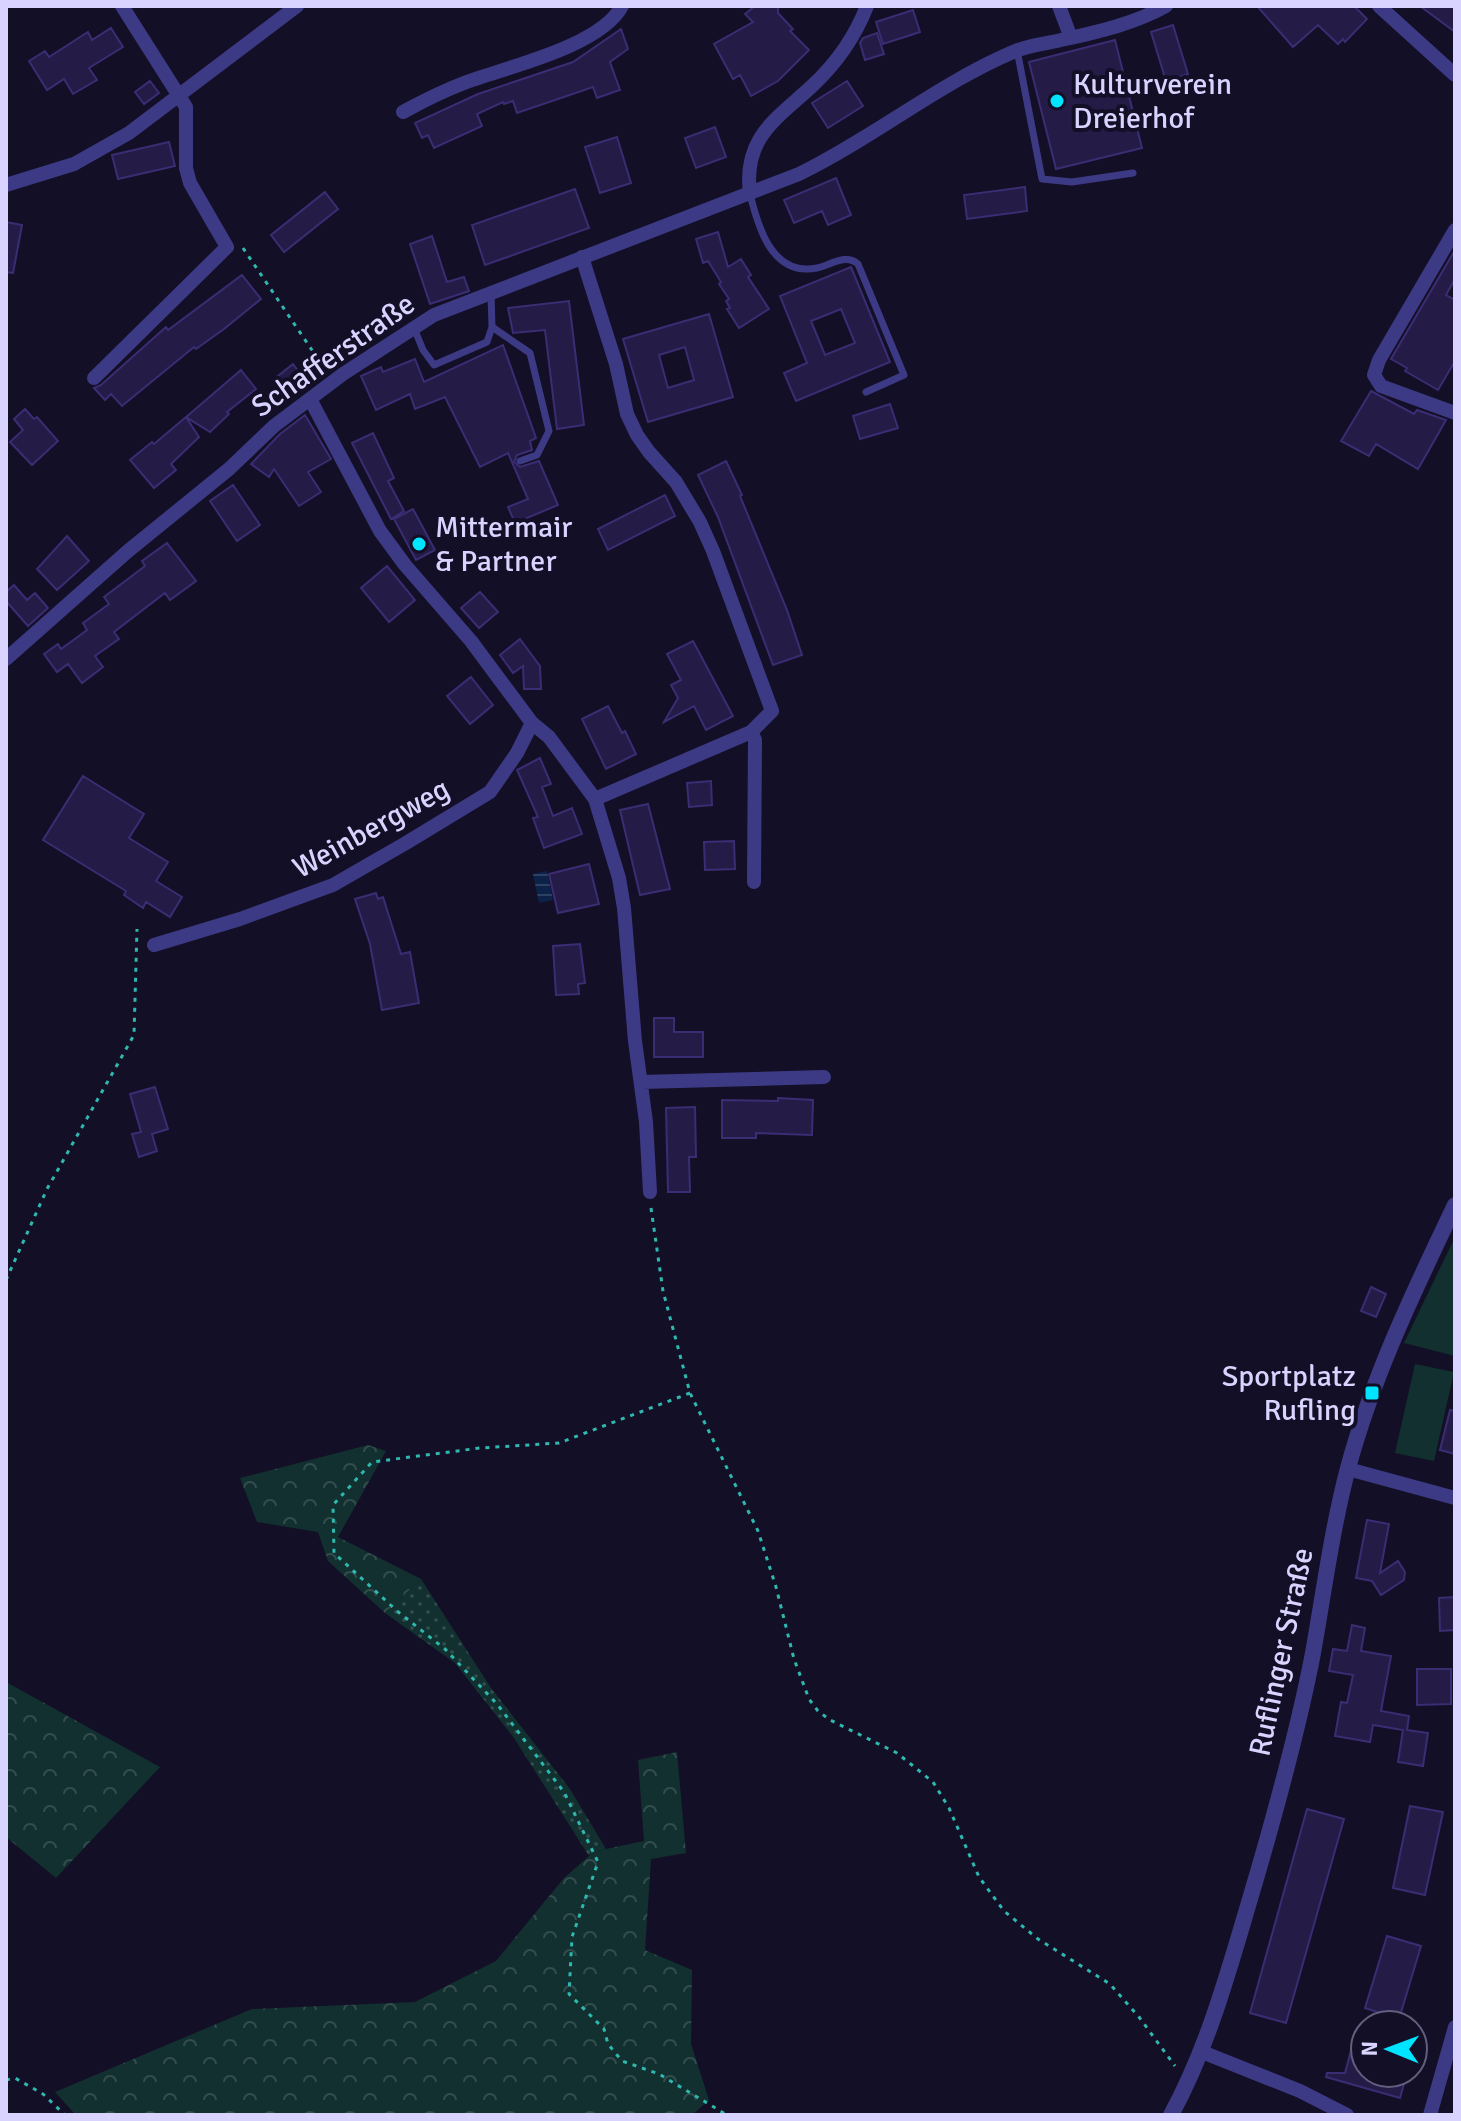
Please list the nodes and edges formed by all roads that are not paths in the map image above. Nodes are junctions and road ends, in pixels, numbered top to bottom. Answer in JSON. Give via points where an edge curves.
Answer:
{"nodes":[{"id":1,"x":122,"y":6,"type":"edge"},
{"id":2,"x":297,"y":6,"type":"edge"},
{"id":3,"x":622,"y":6,"type":"edge"},
{"id":4,"x":867,"y":6,"type":"edge"},
{"id":5,"x":1059,"y":6,"type":"edge"},
{"id":6,"x":1166,"y":6,"type":"edge"},
{"id":7,"x":1379,"y":6,"type":"edge"},
{"id":8,"x":1071,"y":38,"type":"junction"},
{"id":9,"x":1017,"y":50,"type":"junction"},
{"id":10,"x":1455,"y":74,"type":"edge"},
{"id":11,"x":180,"y":96,"type":"junction"},
{"id":12,"x":403,"y":112,"type":"dead end"},
{"id":13,"x":1133,"y":173,"type":"dead end"},
{"id":14,"x":6,"y":185,"type":"edge"},
{"id":15,"x":750,"y":194,"type":"junction"},
{"id":16,"x":1455,"y":230,"type":"edge"},
{"id":17,"x":582,"y":257,"type":"junction"},
{"id":18,"x":491,"y":291,"type":"junction"},
{"id":19,"x":492,"y":327,"type":"junction"},
{"id":20,"x":414,"y":328,"type":"junction"},
{"id":21,"x":94,"y":378,"type":"dead end"},
{"id":22,"x":866,"y":392,"type":"dead end"},
{"id":23,"x":310,"y":399,"type":"junction"},
{"id":24,"x":1455,"y":413,"type":"edge"},
{"id":25,"x":520,"y":461,"type":"dead end"},
{"id":26,"x":6,"y":659,"type":"edge"},
{"id":27,"x":532,"y":723,"type":"junction"},
{"id":28,"x":751,"y":732,"type":"junction"},
{"id":29,"x":595,"y":799,"type":"junction"},
{"id":30,"x":754,"y":882,"type":"dead end"},
{"id":31,"x":154,"y":945,"type":"dead end"},
{"id":32,"x":824,"y":1077,"type":"dead end"},
{"id":33,"x":641,"y":1082,"type":"junction"},
{"id":34,"x":650,"y":1192,"type":"road end"},
{"id":35,"x":1455,"y":1205,"type":"edge"},
{"id":36,"x":1348,"y":1469,"type":"junction"},
{"id":37,"x":1455,"y":1498,"type":"edge"},
{"id":38,"x":1455,"y":2027,"type":"edge"},
{"id":39,"x":1202,"y":2052,"type":"junction"},
{"id":40,"x":1171,"y":2115,"type":"edge"},
{"id":41,"x":1347,"y":2115,"type":"edge"},
{"id":42,"x":1430,"y":2115,"type":"edge"}],
"edges":[{"from":1,"to":11,"type":"street"},
{"from":2,"to":11,"type":"street"},
{"from":3,"to":12,"type":"street","via":[[575,44],[456,86]]},
{"from":4,"to":15,"type":"street","via":[[851,40],[824,73],[761,134],[751,159]]},
{"from":5,"to":8,"type":"street"},
{"from":6,"to":8,"type":"street","name":"Schafferstraße"},
{"from":7,"to":10,"type":"street"},
{"from":8,"to":9,"type":"street","name":"Schafferstraße"},
{"from":9,"to":13,"type":"lane","via":[[1042,179],[1072,182]]},
{"from":9,"to":15,"type":"street","name":"Schafferstraße","via":[[841,153]]},
{"from":11,"to":14,"type":"street","via":[[94,154]]},
{"from":11,"to":21,"type":"street","via":[[186,107],[190,183],[227,247]]},
{"from":15,"to":17,"type":"street","name":"Schafferstraße"},
{"from":15,"to":22,"type":"lane","via":[[761,235],[778,257],[804,269],[846,259],[858,264],[904,375]]},
{"from":16,"to":24,"type":"street","via":[[1374,375],[1381,386]]},
{"from":17,"to":18,"type":"street","name":"Schafferstraße"},
{"from":17,"to":28,"type":"street","via":[[627,414],[700,522],[760,674],[772,711]]},
{"from":18,"to":19,"type":"lane"},
{"from":18,"to":20,"type":"street","name":"Schafferstraße"},
{"from":19,"to":20,"type":"lane","via":[[487,342],[434,365]]},
{"from":19,"to":25,"type":"lane","via":[[530,353],[549,431],[537,455]]},
{"from":20,"to":23,"type":"street","name":"Schafferstraße"},
{"from":23,"to":26,"type":"street","name":"Schafferstraße"},
{"from":23,"to":27,"type":"street","via":[[380,531]]},
{"from":27,"to":29,"type":"street","via":[[549,737]]},
{"from":27,"to":31,"type":"street","name":"Weinbergweg","via":[[490,792],[406,843],[333,885]]},
{"from":28,"to":29,"type":"street"},
{"from":28,"to":30,"type":"street"},
{"from":29,"to":33,"type":"street","via":[[624,908]]},
{"from":32,"to":33,"type":"street"},
{"from":33,"to":34,"type":"street"},
{"from":35,"to":36,"type":"street","name":"Ruflinger Straße","via":[[1398,1327]]},
{"from":36,"to":37,"type":"street"},
{"from":36,"to":39,"type":"street","name":"Ruflinger Straße","via":[[1292,1749]]},
{"from":38,"to":42,"type":"street"},
{"from":39,"to":40,"type":"street","name":"Ruflinger Straße"},
{"from":39,"to":41,"type":"street"}]}
